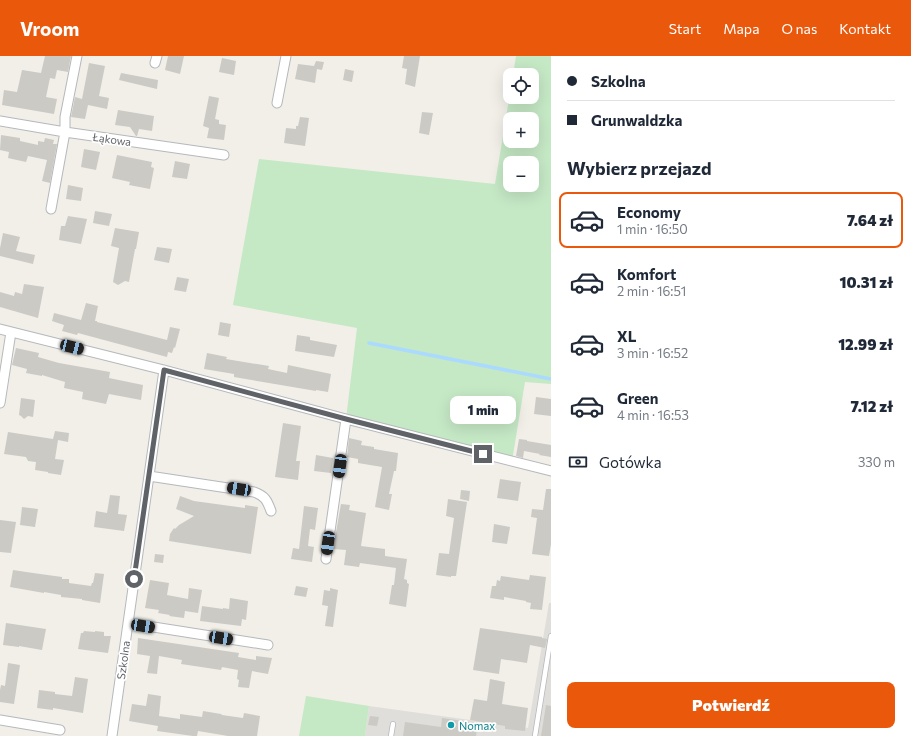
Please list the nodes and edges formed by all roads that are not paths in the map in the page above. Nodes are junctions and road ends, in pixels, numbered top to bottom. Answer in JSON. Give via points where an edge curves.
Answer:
{"nodes":[{"id":1,"x":77,"y":56,"type":"edge"},
{"id":2,"x":286,"y":56,"type":"edge"},
{"id":3,"x":277,"y":103,"type":"dead end"},
{"id":4,"x":0,"y":121,"type":"edge"},
{"id":5,"x":65,"y":132,"type":"junction"},
{"id":6,"x":224,"y":155,"type":"dead end"},
{"id":7,"x":51,"y":209,"type":"dead end"},
{"id":8,"x":0,"y":329,"type":"edge"},
{"id":9,"x":11,"y":332,"type":"junction"},
{"id":10,"x":164,"y":370,"type":"junction"},
{"id":11,"x":0,"y":403,"type":"edge"},
{"id":12,"x":346,"y":419,"type":"junction"},
{"id":13,"x":551,"y":471,"type":"edge"},
{"id":14,"x":149,"y":476,"type":"junction"},
{"id":15,"x":271,"y":511,"type":"dead end"},
{"id":16,"x":326,"y":559,"type":"dead end"},
{"id":17,"x":128,"y":623,"type":"junction"},
{"id":18,"x":551,"y":636,"type":"edge"},
{"id":19,"x":268,"y":645,"type":"dead end"},
{"id":20,"x":0,"y":720,"type":"edge"},
{"id":21,"x":393,"y":724,"type":"dead end"},
{"id":22,"x":60,"y":730,"type":"dead end"},
{"id":23,"x":112,"y":736,"type":"edge"},
{"id":24,"x":391,"y":736,"type":"edge"},
{"id":25,"x":535,"y":736,"type":"edge"}],
"edges":[{"from":1,"to":5,"type":"street","via":[[65,117]]},
{"from":2,"to":3,"type":"street"},
{"from":4,"to":5,"type":"street","name":"Łąkowa"},
{"from":5,"to":6,"type":"street","name":"Łąkowa"},
{"from":5,"to":7,"type":"street"},
{"from":8,"to":9,"type":"street"},
{"from":9,"to":10,"type":"street"},
{"from":9,"to":11,"type":"street"},
{"from":10,"to":12,"type":"street"},
{"from":10,"to":14,"type":"street","name":"Szkolna"},
{"from":12,"to":13,"type":"street"},
{"from":12,"to":16,"type":"street"},
{"from":14,"to":15,"type":"street","via":[[254,492],[266,500]]},
{"from":14,"to":17,"type":"street","name":"Szkolna"},
{"from":17,"to":19,"type":"street"},
{"from":17,"to":23,"type":"street","name":"Szkolna"},
{"from":18,"to":25,"type":"lane"},
{"from":20,"to":22,"type":"street"},
{"from":21,"to":24,"type":"lane"}]}
